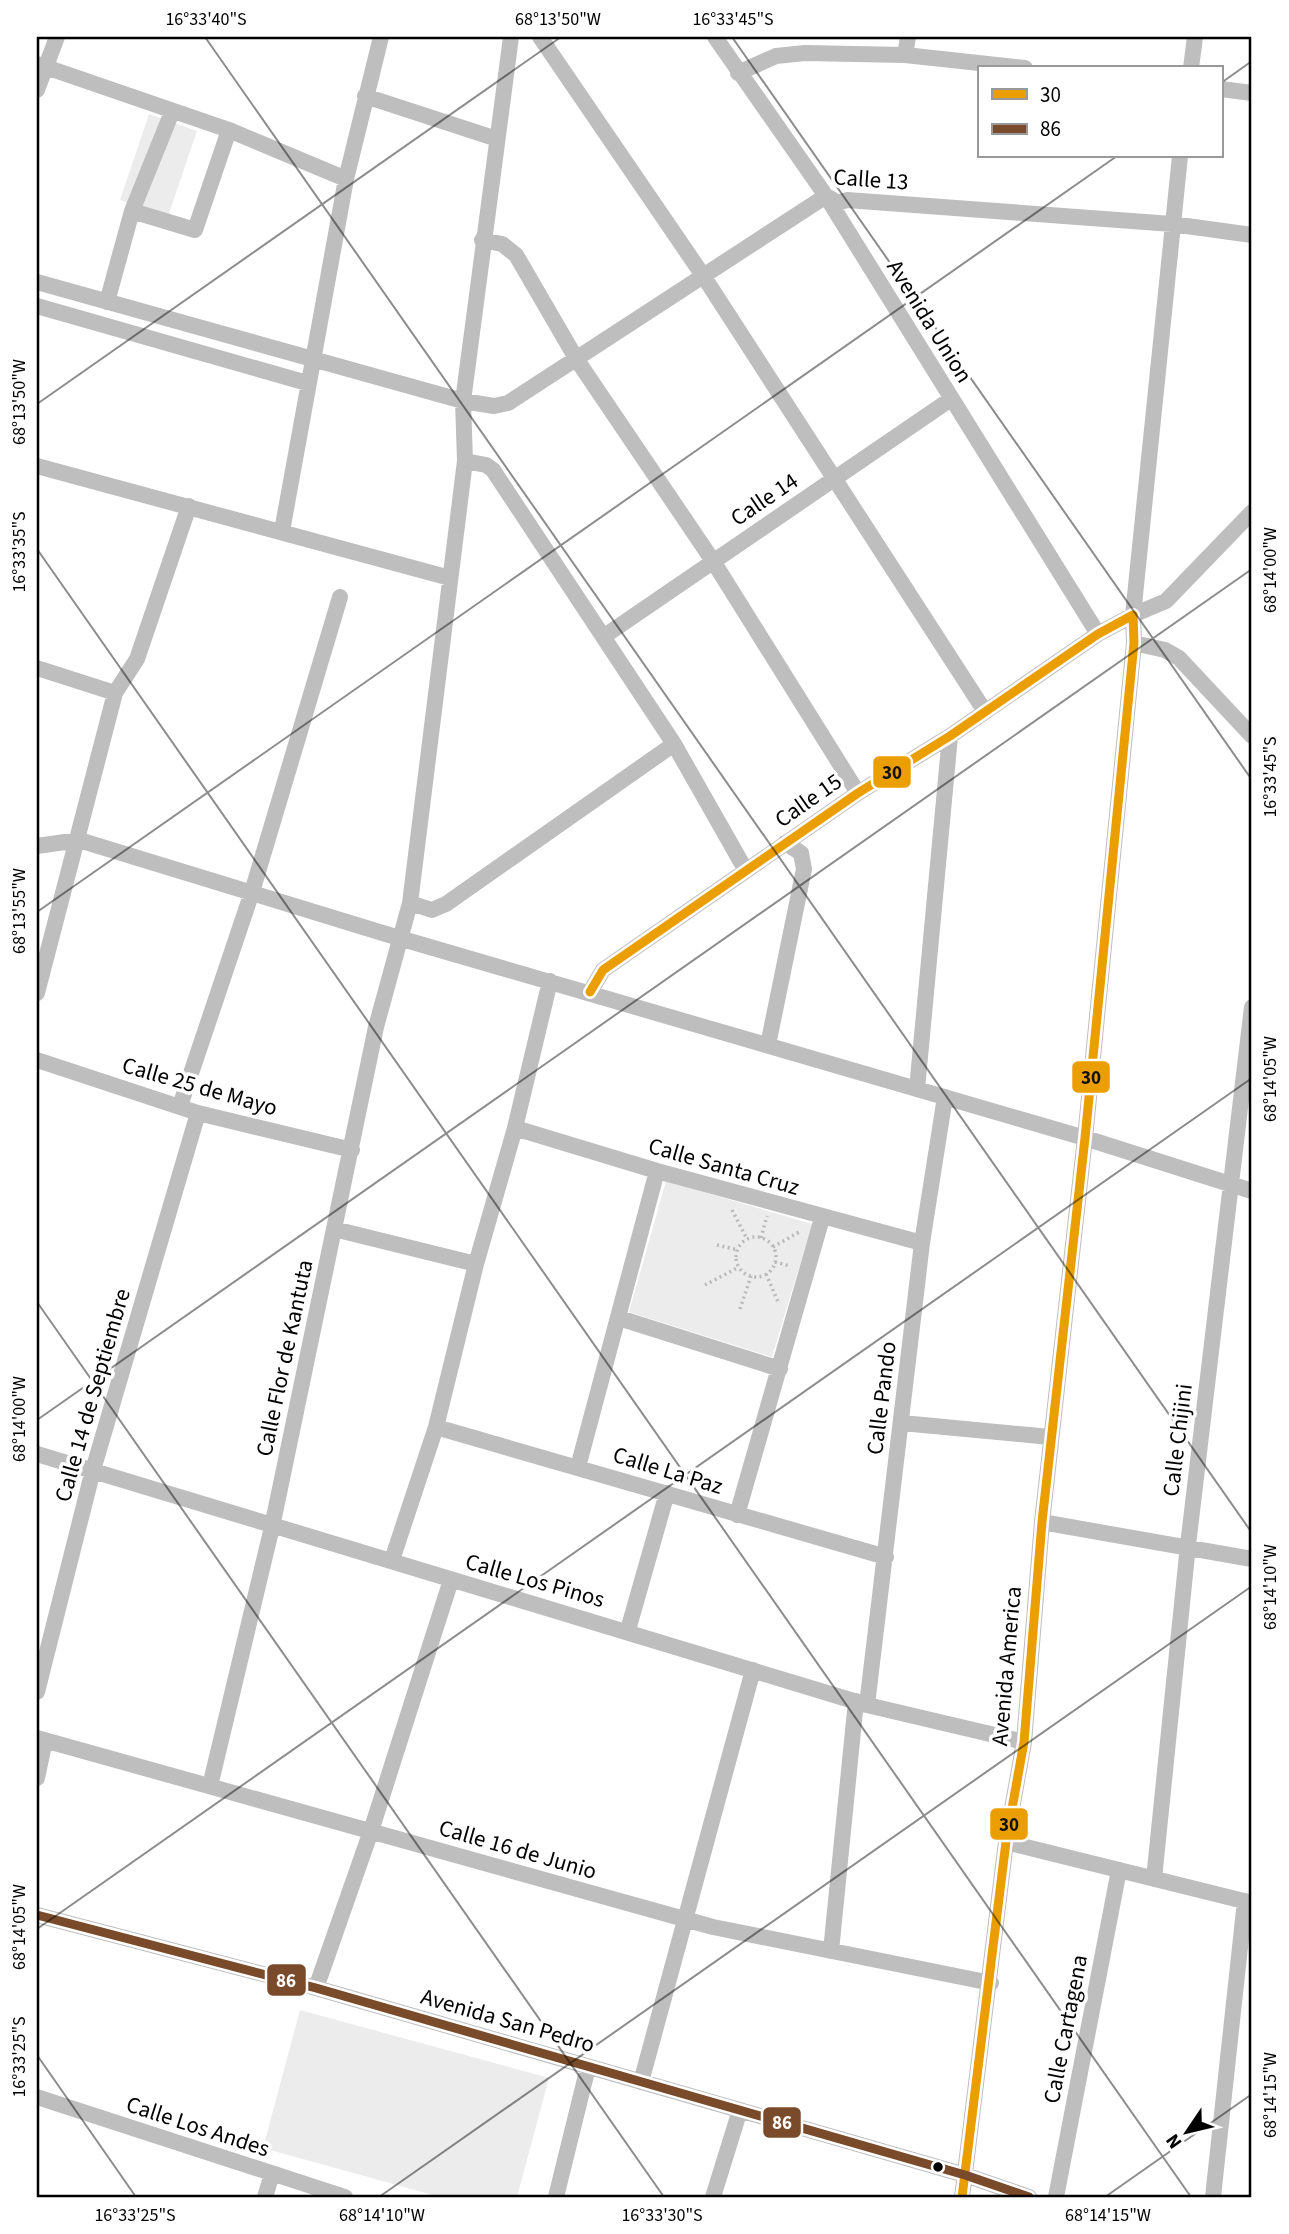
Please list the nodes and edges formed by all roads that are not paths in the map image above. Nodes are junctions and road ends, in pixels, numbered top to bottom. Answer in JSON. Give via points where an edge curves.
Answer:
{"nodes":[{"id":1,"x":57,"y":37,"type":"edge"},
{"id":2,"x":381,"y":37,"type":"edge"},
{"id":3,"x":511,"y":37,"type":"edge"},
{"id":4,"x":540,"y":37,"type":"edge"},
{"id":5,"x":715,"y":37,"type":"edge"},
{"id":6,"x":908,"y":37,"type":"edge"},
{"id":7,"x":1195,"y":37,"type":"edge"},
{"id":8,"x":905,"y":55,"type":"junction"},
{"id":9,"x":41,"y":65,"type":"edge"},
{"id":10,"x":1007,"y":66,"type":"edge"},
{"id":11,"x":1191,"y":66,"type":"edge"},
{"id":12,"x":738,"y":73,"type":"junction"},
{"id":13,"x":1222,"y":89,"type":"edge"},
{"id":14,"x":37,"y":90,"type":"edge"},
{"id":15,"x":1252,"y":93,"type":"edge"},
{"id":16,"x":365,"y":96,"type":"junction"},
{"id":17,"x":172,"y":112,"type":"junction"},
{"id":18,"x":229,"y":130,"type":"junction"},
{"id":19,"x":497,"y":139,"type":"junction"},
{"id":20,"x":1180,"y":158,"type":"edge"},
{"id":21,"x":346,"y":179,"type":"junction"},
{"id":22,"x":826,"y":196,"type":"junction"},
{"id":23,"x":132,"y":211,"type":"junction"},
{"id":24,"x":1172,"y":224,"type":"junction"},
{"id":25,"x":1252,"y":235,"type":"edge"},
{"id":26,"x":482,"y":240,"type":"junction"},
{"id":27,"x":704,"y":277,"type":"junction"},
{"id":28,"x":37,"y":282,"type":"edge"},
{"id":29,"x":107,"y":302,"type":"junction"},
{"id":30,"x":37,"y":306,"type":"edge"},
{"id":31,"x":312,"y":359,"type":"junction"},
{"id":32,"x":577,"y":360,"type":"junction"},
{"id":33,"x":307,"y":383,"type":"junction"},
{"id":34,"x":951,"y":399,"type":"junction"},
{"id":35,"x":463,"y":401,"type":"junction"},
{"id":36,"x":464,"y":461,"type":"junction"},
{"id":37,"x":37,"y":466,"type":"edge"},
{"id":38,"x":834,"y":479,"type":"junction"},
{"id":39,"x":189,"y":506,"type":"junction"},
{"id":40,"x":1252,"y":512,"type":"edge"},
{"id":41,"x":282,"y":531,"type":"junction"},
{"id":42,"x":713,"y":561,"type":"junction"},
{"id":43,"x":450,"y":578,"type":"junction"},
{"id":44,"x":340,"y":597,"type":"dead end"},
{"id":45,"x":1133,"y":615,"type":"junction"},
{"id":46,"x":1098,"y":634,"type":"junction"},
{"id":47,"x":603,"y":637,"type":"junction"},
{"id":48,"x":1134,"y":643,"type":"junction"},
{"id":49,"x":37,"y":668,"type":"edge"},
{"id":50,"x":115,"y":693,"type":"junction"},
{"id":51,"x":984,"y":710,"type":"junction"},
{"id":52,"x":950,"y":736,"type":"junction"},
{"id":53,"x":1252,"y":736,"type":"edge"},
{"id":54,"x":674,"y":744,"type":"junction"},
{"id":55,"x":858,"y":793,"type":"junction"},
{"id":56,"x":79,"y":840,"type":"junction"},
{"id":57,"x":785,"y":843,"type":"junction"},
{"id":58,"x":37,"y":846,"type":"edge"},
{"id":59,"x":745,"y":869,"type":"junction"},
{"id":60,"x":252,"y":892,"type":"junction"},
{"id":61,"x":410,"y":903,"type":"junction"},
{"id":62,"x":399,"y":938,"type":"junction"},
{"id":63,"x":550,"y":981,"type":"junction"},
{"id":64,"x":590,"y":992,"type":"junction"},
{"id":65,"x":37,"y":993,"type":"edge"},
{"id":66,"x":1252,"y":1007,"type":"edge"},
{"id":67,"x":768,"y":1045,"type":"junction"},
{"id":68,"x":37,"y":1060,"type":"edge"},
{"id":69,"x":917,"y":1089,"type":"junction"},
{"id":70,"x":945,"y":1097,"type":"junction"},
{"id":71,"x":180,"y":1106,"type":"junction"},
{"id":72,"x":198,"y":1113,"type":"junction"},
{"id":73,"x":515,"y":1128,"type":"junction"},
{"id":74,"x":1085,"y":1138,"type":"junction"},
{"id":75,"x":352,"y":1150,"type":"junction"},
{"id":76,"x":657,"y":1171,"type":"junction"},
{"id":77,"x":1230,"y":1184,"type":"junction"},
{"id":78,"x":1252,"y":1191,"type":"edge"},
{"id":79,"x":822,"y":1218,"type":"junction"},
{"id":80,"x":334,"y":1229,"type":"junction"},
{"id":81,"x":922,"y":1243,"type":"junction"},
{"id":82,"x":477,"y":1264,"type":"junction"},
{"id":83,"x":619,"y":1318,"type":"junction"},
{"id":84,"x":780,"y":1369,"type":"junction"},
{"id":85,"x":902,"y":1423,"type":"junction"},
{"id":86,"x":436,"y":1427,"type":"junction"},
{"id":87,"x":1050,"y":1437,"type":"junction"},
{"id":88,"x":37,"y":1454,"type":"edge"},
{"id":89,"x":578,"y":1467,"type":"junction"},
{"id":90,"x":93,"y":1469,"type":"junction"},
{"id":91,"x":667,"y":1493,"type":"junction"},
{"id":92,"x":737,"y":1515,"type":"junction"},
{"id":93,"x":1042,"y":1522,"type":"junction"},
{"id":94,"x":272,"y":1527,"type":"junction"},
{"id":95,"x":1188,"y":1545,"type":"junction"},
{"id":96,"x":886,"y":1557,"type":"junction"},
{"id":97,"x":1252,"y":1559,"type":"edge"},
{"id":98,"x":392,"y":1560,"type":"junction"},
{"id":99,"x":451,"y":1580,"type":"junction"},
{"id":100,"x":628,"y":1630,"type":"junction"},
{"id":101,"x":753,"y":1670,"type":"junction"},
{"id":102,"x":37,"y":1692,"type":"edge"},
{"id":103,"x":861,"y":1703,"type":"junction"},
{"id":104,"x":41,"y":1739,"type":"edge"},
{"id":105,"x":1024,"y":1742,"type":"junction"},
{"id":106,"x":37,"y":1778,"type":"edge"},
{"id":107,"x":210,"y":1786,"type":"junction"},
{"id":108,"x":371,"y":1831,"type":"junction"},
{"id":109,"x":1006,"y":1842,"type":"junction"},
{"id":110,"x":1119,"y":1870,"type":"junction"},
{"id":111,"x":1154,"y":1879,"type":"junction"},
{"id":112,"x":1249,"y":1902,"type":"edge"},
{"id":113,"x":37,"y":1915,"type":"edge"},
{"id":114,"x":684,"y":1919,"type":"junction"},
{"id":115,"x":831,"y":1951,"type":"junction"},
{"id":116,"x":991,"y":1983,"type":"junction"},
{"id":117,"x":316,"y":1989,"type":"junction"},
{"id":118,"x":588,"y":2067,"type":"junction"},
{"id":119,"x":642,"y":2082,"type":"junction"},
{"id":120,"x":37,"y":2097,"type":"edge"},
{"id":121,"x":740,"y":2110,"type":"junction"},
{"id":122,"x":272,"y":2174,"type":"junction"},
{"id":123,"x":965,"y":2175,"type":"junction"},
{"id":124,"x":265,"y":2197,"type":"edge"},
{"id":125,"x":345,"y":2197,"type":"edge"},
{"id":126,"x":556,"y":2197,"type":"edge"},
{"id":127,"x":713,"y":2197,"type":"edge"},
{"id":128,"x":962,"y":2197,"type":"edge"},
{"id":129,"x":1029,"y":2197,"type":"edge"},
{"id":130,"x":1056,"y":2197,"type":"edge"},
{"id":131,"x":1213,"y":2197,"type":"edge"}],
"edges":[{"from":1,"to":9,"type":"street"},
{"from":2,"to":16,"type":"street"},
{"from":3,"to":19,"type":"street","name":"Calle Flor de Kantuta"},
{"from":4,"to":27,"type":"street"},
{"from":5,"to":12,"type":"street","name":"Avenida Union"},
{"from":6,"to":8,"type":"street"},
{"from":7,"to":11,"type":"street"},
{"from":8,"to":10,"type":"street"},
{"from":8,"to":12,"type":"street","via":[[776,56]]},
{"from":9,"to":14,"type":"street"},
{"from":9,"to":17,"type":"street"},
{"from":12,"to":22,"type":"street","name":"Avenida Union"},
{"from":13,"to":15,"type":"street"},
{"from":16,"to":19,"type":"street"},
{"from":16,"to":21,"type":"street"},
{"from":17,"to":18,"type":"street"},
{"from":17,"to":23,"type":"street"},
{"from":18,"to":21,"type":"street"},
{"from":18,"to":23,"type":"street","via":[[195,229]]},
{"from":19,"to":26,"type":"street","name":"Calle Flor de Kantuta"},
{"from":20,"to":24,"type":"street","name":"Avenida America"},
{"from":21,"to":31,"type":"street"},
{"from":22,"to":24,"type":"street","name":"Calle 13","via":[[838,202]]},
{"from":22,"to":27,"type":"street","name":"Calle 13"},
{"from":22,"to":34,"type":"street","name":"Avenida Union"},
{"from":23,"to":29,"type":"street"},
{"from":24,"to":25,"type":"street","name":"Calle 13"},
{"from":24,"to":45,"type":"street","name":"Avenida America"},
{"from":26,"to":32,"type":"street","via":[[502,244],[516,255]]},
{"from":26,"to":35,"type":"street","name":"Calle Flor de Kantuta"},
{"from":27,"to":32,"type":"street","name":"Calle 13"},
{"from":27,"to":38,"type":"street"},
{"from":28,"to":29,"type":"street","name":"Calle 13"},
{"from":29,"to":31,"type":"street","name":"Calle 13"},
{"from":30,"to":33,"type":"street"},
{"from":31,"to":33,"type":"street"},
{"from":31,"to":35,"type":"street","name":"Calle 13"},
{"from":32,"to":35,"type":"street","name":"Calle 13","via":[[508,403]]},
{"from":32,"to":42,"type":"street"},
{"from":33,"to":41,"type":"street"},
{"from":34,"to":38,"type":"street","name":"Calle 14"},
{"from":34,"to":46,"type":"street","name":"Avenida Union"},
{"from":35,"to":36,"type":"street","name":"Calle Flor de Kantuta"},
{"from":36,"to":43,"type":"street","name":"Calle Flor de Kantuta"},
{"from":36,"to":47,"type":"street","via":[[493,470]]},
{"from":37,"to":39,"type":"street"},
{"from":38,"to":42,"type":"street","name":"Calle 14"},
{"from":38,"to":51,"type":"street"},
{"from":39,"to":41,"type":"street"},
{"from":39,"to":50,"type":"street","via":[[137,659]]},
{"from":40,"to":45,"type":"street","via":[[1166,601]]},
{"from":41,"to":43,"type":"street"},
{"from":42,"to":47,"type":"street","name":"Calle 14"},
{"from":42,"to":55,"type":"street"},
{"from":43,"to":61,"type":"street","name":"Calle Flor de Kantuta"},
{"from":44,"to":60,"type":"street"},
{"from":45,"to":46,"type":"street","name":"Calle 15"},
{"from":45,"to":48,"type":"street","name":"Avenida America"},
{"from":46,"to":51,"type":"street","name":"Calle 15"},
{"from":47,"to":54,"type":"street"},
{"from":48,"to":53,"type":"street","via":[[1179,658]]},
{"from":48,"to":74,"type":"street","name":"Avenida America"},
{"from":49,"to":50,"type":"street"},
{"from":50,"to":56,"type":"street"},
{"from":51,"to":52,"type":"street","name":"Calle 15"},
{"from":52,"to":55,"type":"street","name":"Calle 15"},
{"from":52,"to":69,"type":"street"},
{"from":54,"to":59,"type":"street"},
{"from":54,"to":61,"type":"street","via":[[446,904],[432,910]]},
{"from":55,"to":57,"type":"street","name":"Calle 15"},
{"from":56,"to":58,"type":"street"},
{"from":56,"to":60,"type":"street"},
{"from":56,"to":65,"type":"street"},
{"from":57,"to":59,"type":"street","name":"Calle 15"},
{"from":57,"to":67,"type":"street","via":[[801,853],[804,869]]},
{"from":59,"to":64,"type":"street","name":"Calle 15","via":[[603,970]]},
{"from":60,"to":62,"type":"street"},
{"from":60,"to":71,"type":"street"},
{"from":61,"to":62,"type":"street","name":"Calle Flor de Kantuta"},
{"from":62,"to":63,"type":"street"},
{"from":62,"to":75,"type":"street","name":"Calle Flor de Kantuta"},
{"from":63,"to":64,"type":"street"},
{"from":63,"to":73,"type":"street"},
{"from":64,"to":67,"type":"street"},
{"from":66,"to":77,"type":"street","name":"Calle Chijini"},
{"from":67,"to":69,"type":"street"},
{"from":68,"to":71,"type":"street","name":"Calle 25 de Mayo"},
{"from":69,"to":70,"type":"street"},
{"from":70,"to":74,"type":"street"},
{"from":70,"to":81,"type":"street","name":"Calle Pando"},
{"from":71,"to":72,"type":"street","name":"Calle 25 de Mayo"},
{"from":72,"to":75,"type":"street","name":"Calle 25 de Mayo"},
{"from":72,"to":90,"type":"street","name":"Calle 14 de Septiembre"},
{"from":73,"to":76,"type":"street","name":"Calle Santa Cruz"},
{"from":73,"to":82,"type":"street"},
{"from":74,"to":77,"type":"street"},
{"from":74,"to":87,"type":"street","name":"Avenida America"},
{"from":75,"to":80,"type":"street","name":"Calle Flor de Kantuta"},
{"from":76,"to":79,"type":"street","name":"Calle Santa Cruz"},
{"from":76,"to":83,"type":"street"},
{"from":77,"to":78,"type":"street"},
{"from":77,"to":95,"type":"street","name":"Calle Chijini"},
{"from":79,"to":81,"type":"street","name":"Calle Santa Cruz"},
{"from":79,"to":84,"type":"street"},
{"from":80,"to":82,"type":"street"},
{"from":80,"to":94,"type":"street","name":"Calle Flor de Kantuta"},
{"from":81,"to":85,"type":"street","name":"Calle Pando"},
{"from":82,"to":86,"type":"street"},
{"from":83,"to":84,"type":"street"},
{"from":83,"to":89,"type":"street"},
{"from":84,"to":92,"type":"street"},
{"from":85,"to":87,"type":"street"},
{"from":85,"to":96,"type":"street","name":"Calle Pando"},
{"from":86,"to":89,"type":"street","name":"Calle La Paz"},
{"from":86,"to":98,"type":"street"},
{"from":87,"to":93,"type":"street","name":"Avenida America"},
{"from":88,"to":90,"type":"street","name":"Calle Los Pinos"},
{"from":89,"to":91,"type":"street","name":"Calle La Paz"},
{"from":90,"to":94,"type":"street","name":"Calle Los Pinos"},
{"from":90,"to":102,"type":"street","name":"Calle 14 de Septiembre"},
{"from":91,"to":92,"type":"street","name":"Calle La Paz"},
{"from":91,"to":100,"type":"street"},
{"from":92,"to":96,"type":"street","name":"Calle La Paz"},
{"from":93,"to":95,"type":"street"},
{"from":93,"to":105,"type":"street","name":"Avenida America"},
{"from":94,"to":98,"type":"street","name":"Calle Los Pinos"},
{"from":94,"to":107,"type":"street","name":"Calle Flor de Kantuta"},
{"from":95,"to":97,"type":"street"},
{"from":95,"to":111,"type":"street","name":"Calle Chijini"},
{"from":96,"to":103,"type":"street","name":"Calle Pando"},
{"from":98,"to":99,"type":"street","name":"Calle Los Pinos"},
{"from":99,"to":100,"type":"street","name":"Calle Los Pinos"},
{"from":99,"to":108,"type":"street"},
{"from":100,"to":101,"type":"street","name":"Calle Los Pinos"},
{"from":101,"to":103,"type":"street","name":"Calle Los Pinos"},
{"from":101,"to":114,"type":"street"},
{"from":103,"to":105,"type":"street","name":"Calle Los Pinos"},
{"from":103,"to":115,"type":"street","name":"Calle Pando"},
{"from":104,"to":106,"type":"street"},
{"from":104,"to":107,"type":"street","name":"Calle 16 de Junio"},
{"from":105,"to":109,"type":"street","name":"Avenida America"},
{"from":107,"to":108,"type":"street","name":"Calle 16 de Junio"},
{"from":108,"to":114,"type":"street","name":"Calle 16 de Junio"},
{"from":108,"to":117,"type":"street"},
{"from":109,"to":110,"type":"street"},
{"from":109,"to":116,"type":"street","name":"Avenida America"},
{"from":110,"to":111,"type":"street"},
{"from":110,"to":130,"type":"street","name":"Calle Cartagena"},
{"from":111,"to":112,"type":"street"},
{"from":112,"to":131,"type":"street"},
{"from":113,"to":117,"type":"street","name":"Avenida San Pedro"},
{"from":114,"to":115,"type":"street","name":"Calle 16 de Junio"},
{"from":114,"to":119,"type":"street"},
{"from":115,"to":116,"type":"street","name":"Calle 16 de Junio"},
{"from":116,"to":123,"type":"street","name":"Avenida America"},
{"from":117,"to":118,"type":"street","name":"Avenida San Pedro"},
{"from":118,"to":119,"type":"street","name":"Avenida San Pedro"},
{"from":118,"to":126,"type":"street"},
{"from":119,"to":121,"type":"street","name":"Avenida San Pedro"},
{"from":120,"to":122,"type":"street","name":"Calle Los Andes"},
{"from":121,"to":123,"type":"street","name":"Avenida San Pedro"},
{"from":121,"to":127,"type":"street"},
{"from":122,"to":124,"type":"street"},
{"from":122,"to":125,"type":"street","name":"Calle Los Andes"},
{"from":123,"to":128,"type":"street","name":"Avenida America"},
{"from":123,"to":129,"type":"street","name":"Avenida San Pedro"}]}
